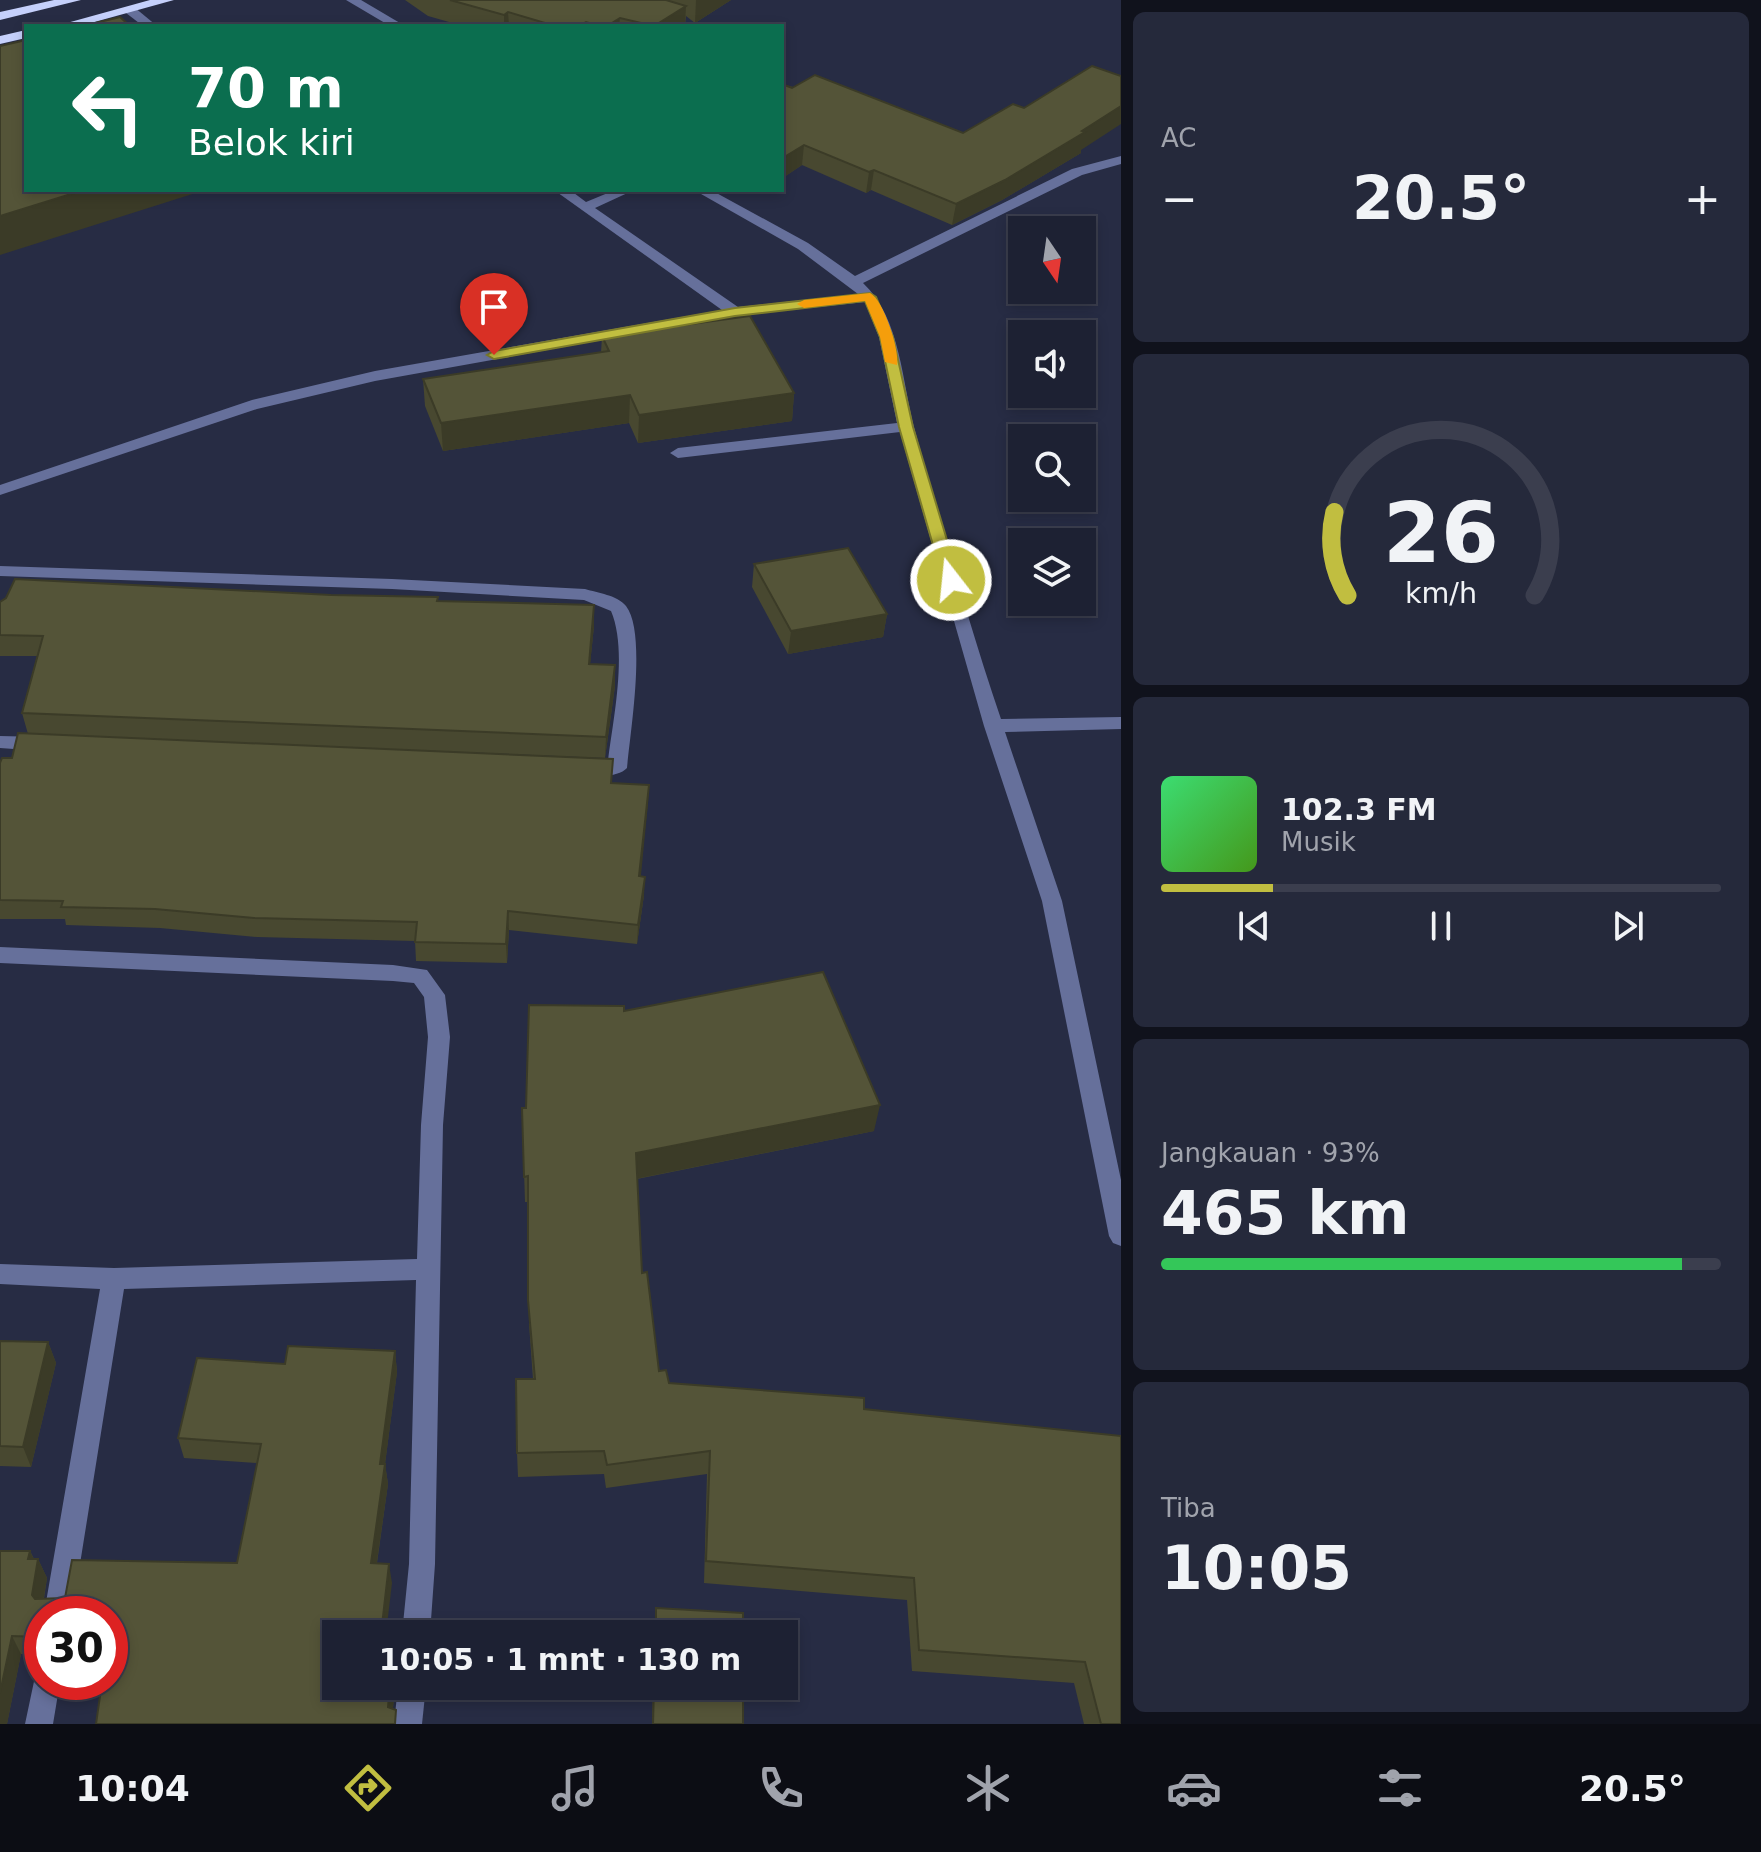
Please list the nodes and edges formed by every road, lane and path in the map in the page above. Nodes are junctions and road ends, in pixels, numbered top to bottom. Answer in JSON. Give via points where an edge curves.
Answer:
{"nodes":[{"id":1,"x":74,"y":0,"type":"edge"},
{"id":2,"x":167,"y":0,"type":"edge"},
{"id":3,"x":352,"y":0,"type":"edge"},
{"id":4,"x":130,"y":10,"type":"junction"},
{"id":5,"x":0,"y":16,"type":"edge"},
{"id":6,"x":71,"y":24,"type":"edge"},
{"id":7,"x":148,"y":24,"type":"edge"},
{"id":8,"x":395,"y":24,"type":"edge"},
{"id":9,"x":24,"y":34,"type":"edge"},
{"id":10,"x":0,"y":40,"type":"edge"},
{"id":11,"x":1121,"y":160,"type":"edge"},
{"id":12,"x":564,"y":192,"type":"edge"},
{"id":13,"x":622,"y":192,"type":"edge"},
{"id":14,"x":705,"y":192,"type":"edge"},
{"id":15,"x":585,"y":207,"type":"junction"},
{"id":16,"x":854,"y":282,"type":"junction"},
{"id":17,"x":870,"y":297,"type":"junction"},
{"id":18,"x":735,"y":312,"type":"junction"},
{"id":19,"x":906,"y":427,"type":"junction"},
{"id":20,"x":678,"y":453,"type":"dead end"},
{"id":21,"x":0,"y":490,"type":"edge"},
{"id":22,"x":0,"y":571,"type":"edge"},
{"id":23,"x":21,"y":571,"type":"junction"},
{"id":24,"x":10,"y":596,"type":"edge"},
{"id":25,"x":1121,"y":723,"type":"edge"},
{"id":26,"x":993,"y":726,"type":"junction"},
{"id":27,"x":0,"y":742,"type":"edge"},
{"id":28,"x":63,"y":745,"type":"edge"},
{"id":29,"x":569,"y":766,"type":"edge"},
{"id":30,"x":0,"y":955,"type":"edge"},
{"id":31,"x":1121,"y":1236,"type":"edge"},
{"id":32,"x":427,"y":1269,"type":"junction"},
{"id":33,"x":0,"y":1274,"type":"edge"},
{"id":34,"x":114,"y":1279,"type":"junction"},
{"id":35,"x":61,"y":1596,"type":"edge"},
{"id":36,"x":417,"y":1620,"type":"edge"},
{"id":37,"x":43,"y":1700,"type":"edge"},
{"id":38,"x":411,"y":1700,"type":"edge"},
{"id":39,"x":39,"y":1724,"type":"edge"},
{"id":40,"x":408,"y":1724,"type":"edge"}],
"edges":[{"from":1,"to":5,"type":"highway"},
{"from":2,"to":4,"type":"highway"},
{"from":3,"to":8,"type":"street"},
{"from":4,"to":6,"type":"highway"},
{"from":4,"to":7,"type":"street"},
{"from":9,"to":10,"type":"highway"},
{"from":11,"to":16,"type":"street","via":[[1077,172]]},
{"from":12,"to":15,"type":"street"},
{"from":13,"to":15,"type":"street"},
{"from":14,"to":16,"type":"street","via":[[803,246]]},
{"from":15,"to":18,"type":"street"},
{"from":16,"to":17,"type":"street"},
{"from":17,"to":18,"type":"street"},
{"from":17,"to":19,"type":"street","via":[[886,337]]},
{"from":18,"to":21,"type":"street","via":[[375,376],[252,405]]},
{"from":19,"to":20,"type":"street"},
{"from":19,"to":26,"type":"street"},
{"from":22,"to":23,"type":"street"},
{"from":23,"to":24,"type":"street"},
{"from":23,"to":29,"type":"street","via":[[392,584],[585,595],[614,604],[626,621],[617,768]]},
{"from":25,"to":26,"type":"street"},
{"from":26,"to":31,"type":"street","via":[[1052,901]]},
{"from":27,"to":28,"type":"street"},
{"from":30,"to":32,"type":"street","via":[[420,976],[434,995],[439,1037]]},
{"from":32,"to":34,"type":"street"},
{"from":32,"to":36,"type":"street"},
{"from":33,"to":34,"type":"street"},
{"from":34,"to":35,"type":"street"},
{"from":37,"to":39,"type":"street"},
{"from":38,"to":40,"type":"street"}]}
